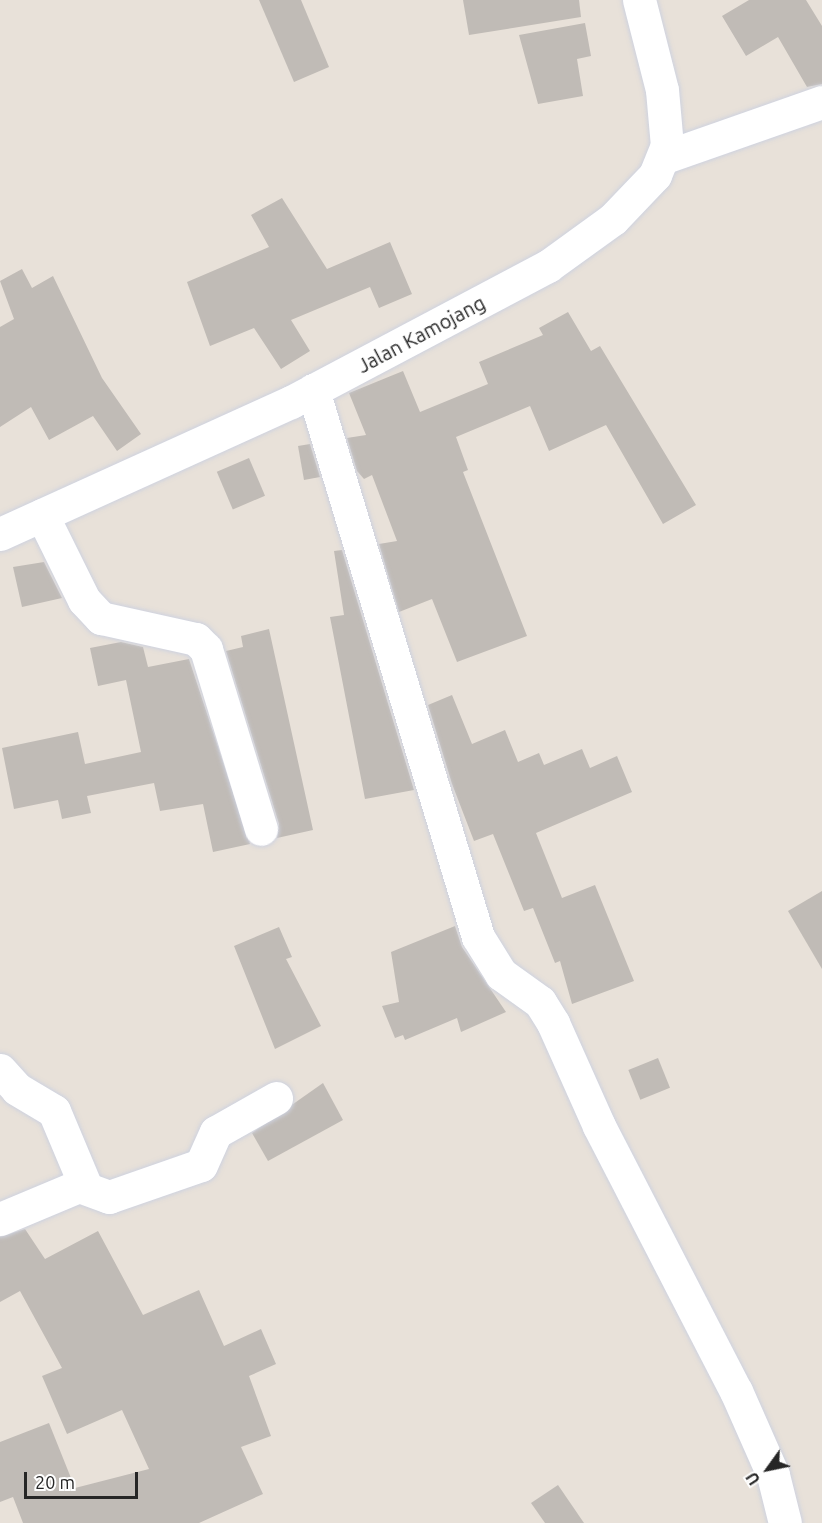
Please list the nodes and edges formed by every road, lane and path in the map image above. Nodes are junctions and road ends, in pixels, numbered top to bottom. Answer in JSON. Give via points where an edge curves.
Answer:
{"nodes":[{"id":1,"x":639,"y":0,"type":"edge"},
{"id":2,"x":822,"y":102,"type":"edge"},
{"id":3,"x":665,"y":157,"type":"junction"},
{"id":4,"x":313,"y":390,"type":"junction"},
{"id":5,"x":42,"y":515,"type":"junction"},
{"id":6,"x":0,"y":534,"type":"edge"},
{"id":7,"x":261,"y":829,"type":"dead end"},
{"id":8,"x":0,"y":1070,"type":"edge"},
{"id":9,"x":276,"y":1098,"type":"dead end"},
{"id":10,"x":86,"y":1187,"type":"junction"},
{"id":11,"x":0,"y":1219,"type":"edge"},
{"id":12,"x":785,"y":1523,"type":"edge"}],
"edges":[{"from":1,"to":3,"type":"street","via":[[662,90]]},
{"from":2,"to":3,"type":"street"},
{"from":3,"to":4,"type":"street","name":"Jalan Kamojang","via":[[642,189],[588,240]]},
{"from":4,"to":5,"type":"street","name":"Jalan Kamojang"},
{"from":4,"to":12,"type":"street","via":[[478,937],[501,974],[540,1002],[553,1023],[598,1126],[736,1391],[773,1475]]},
{"from":5,"to":6,"type":"street","name":"Jalan Kamojang"},
{"from":5,"to":7,"type":"street","via":[[84,600],[101,618],[196,639],[206,649]]},
{"from":8,"to":10,"type":"street","via":[[17,1089],[54,1111]]},
{"from":9,"to":10,"type":"street","via":[[216,1132],[201,1165],[108,1197]]},
{"from":10,"to":11,"type":"street"}]}
